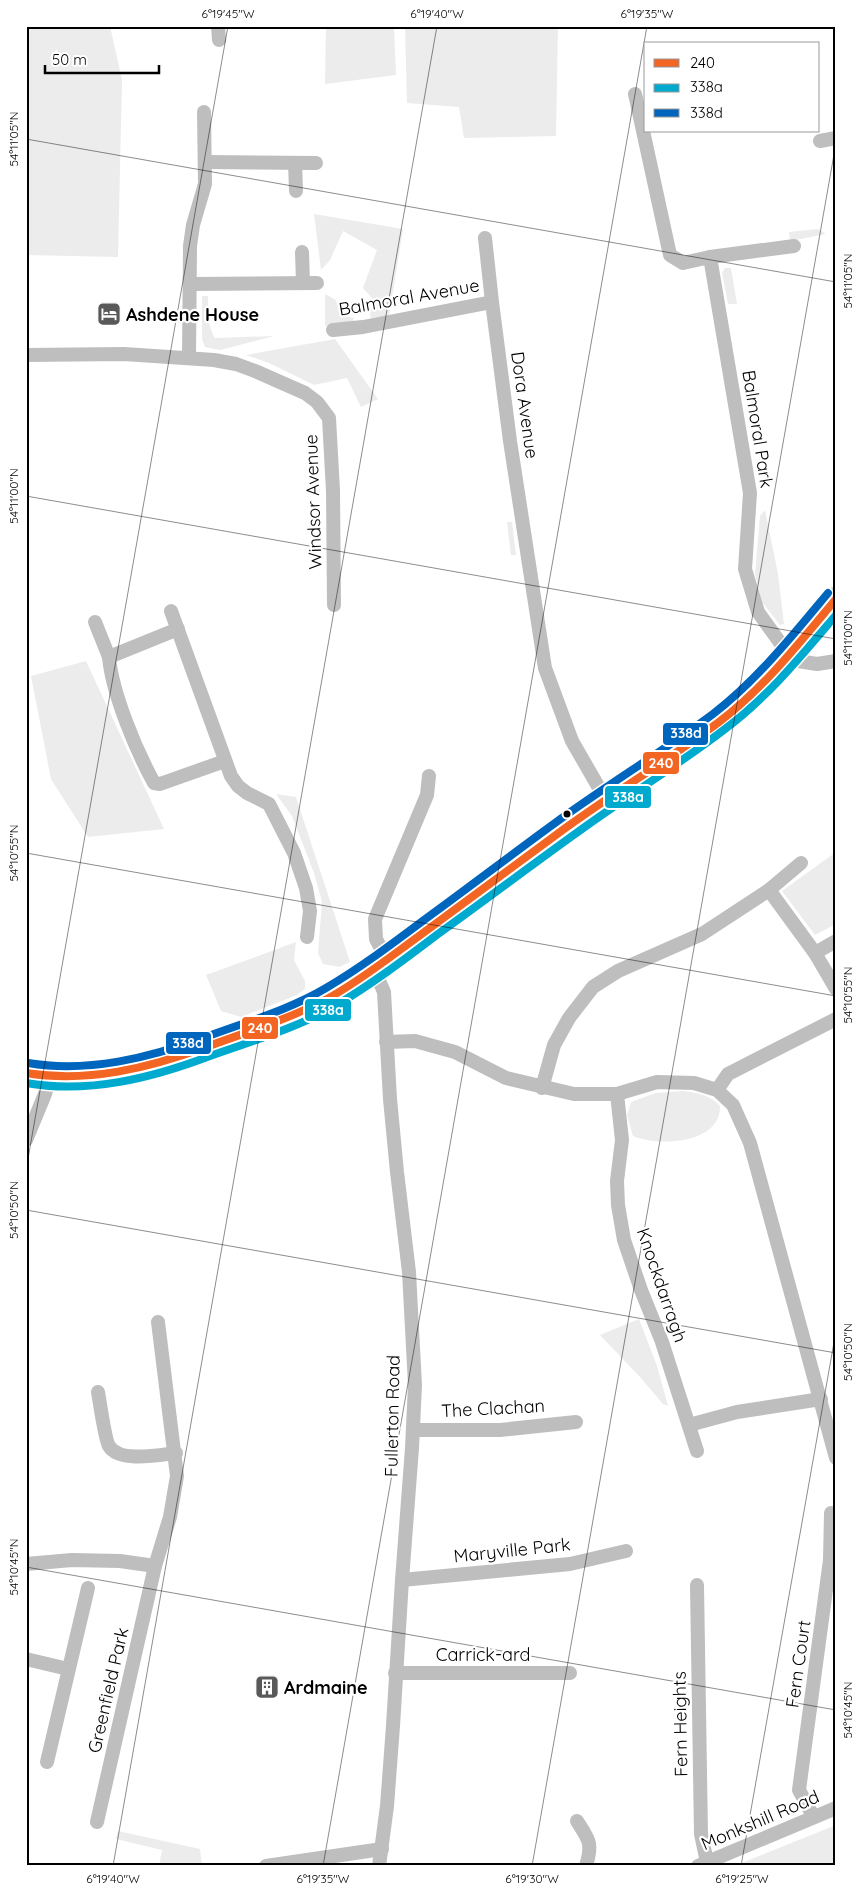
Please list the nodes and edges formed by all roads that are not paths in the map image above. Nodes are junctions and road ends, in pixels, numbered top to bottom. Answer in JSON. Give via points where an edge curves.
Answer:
{"nodes":[{"id":1,"x":634,"y":94,"type":"dead end"},
{"id":2,"x":204,"y":112,"type":"dead end"},
{"id":3,"x":836,"y":138,"type":"edge"},
{"id":4,"x":820,"y":141,"type":"dead end"},
{"id":5,"x":205,"y":162,"type":"junction"},
{"id":6,"x":295,"y":163,"type":"junction"},
{"id":7,"x":316,"y":163,"type":"dead end"},
{"id":8,"x":296,"y":191,"type":"dead end"},
{"id":9,"x":485,"y":238,"type":"dead end"},
{"id":10,"x":794,"y":246,"type":"dead end"},
{"id":11,"x":302,"y":252,"type":"dead end"},
{"id":12,"x":710,"y":257,"type":"junction"},
{"id":13,"x":302,"y":283,"type":"junction"},
{"id":14,"x":317,"y":283,"type":"dead end"},
{"id":15,"x":190,"y":284,"type":"junction"},
{"id":16,"x":492,"y":302,"type":"junction"},
{"id":17,"x":332,"y":330,"type":"dead end"},
{"id":18,"x":26,"y":355,"type":"edge"},
{"id":19,"x":189,"y":358,"type":"junction"},
{"id":20,"x":836,"y":599,"type":"edge"},
{"id":21,"x":334,"y":605,"type":"dead end"},
{"id":22,"x":171,"y":611,"type":"dead end"},
{"id":23,"x":95,"y":622,"type":"dead end"},
{"id":24,"x":178,"y":630,"type":"junction"},
{"id":25,"x":788,"y":655,"type":"junction"},
{"id":26,"x":109,"y":656,"type":"junction"},
{"id":27,"x":836,"y":661,"type":"edge"},
{"id":28,"x":225,"y":761,"type":"junction"},
{"id":29,"x":428,"y":776,"type":"dead end"},
{"id":30,"x":606,"y":800,"type":"junction"},
{"id":31,"x":801,"y":863,"type":"dead end"},
{"id":32,"x":769,"y":890,"type":"junction"},
{"id":33,"x":307,"y":937,"type":"dead end"},
{"id":34,"x":836,"y":940,"type":"edge"},
{"id":35,"x":815,"y":953,"type":"junction"},
{"id":36,"x":381,"y":965,"type":"junction"},
{"id":37,"x":836,"y":989,"type":"edge"},
{"id":38,"x":836,"y":1019,"type":"edge"},
{"id":39,"x":386,"y":1042,"type":"junction"},
{"id":40,"x":26,"y":1073,"type":"edge"},
{"id":41,"x":50,"y":1077,"type":"junction"},
{"id":42,"x":542,"y":1088,"type":"junction"},
{"id":43,"x":717,"y":1090,"type":"junction"},
{"id":44,"x":617,"y":1094,"type":"junction"},
{"id":45,"x":26,"y":1140,"type":"edge"},
{"id":46,"x":158,"y":1322,"type":"dead end"},
{"id":47,"x":98,"y":1392,"type":"dead end"},
{"id":48,"x":821,"y":1399,"type":"junction"},
{"id":49,"x":576,"y":1422,"type":"dead end"},
{"id":50,"x":689,"y":1425,"type":"junction"},
{"id":51,"x":413,"y":1430,"type":"junction"},
{"id":52,"x":697,"y":1451,"type":"dead end"},
{"id":53,"x":176,"y":1453,"type":"junction"},
{"id":54,"x":836,"y":1458,"type":"edge"},
{"id":55,"x":831,"y":1513,"type":"dead end"},
{"id":56,"x":626,"y":1551,"type":"dead end"},
{"id":57,"x":26,"y":1564,"type":"edge"},
{"id":58,"x":155,"y":1566,"type":"junction"},
{"id":59,"x":402,"y":1580,"type":"junction"},
{"id":60,"x":697,"y":1585,"type":"dead end"},
{"id":61,"x":88,"y":1588,"type":"dead end"},
{"id":62,"x":26,"y":1659,"type":"edge"},
{"id":63,"x":68,"y":1669,"type":"junction"},
{"id":64,"x":396,"y":1673,"type":"junction"},
{"id":65,"x":570,"y":1673,"type":"dead end"},
{"id":66,"x":46,"y":1762,"type":"dead end"},
{"id":67,"x":836,"y":1808,"type":"edge"},
{"id":68,"x":813,"y":1816,"type":"junction"},
{"id":69,"x":576,"y":1821,"type":"dead end"},
{"id":70,"x":97,"y":1822,"type":"dead end"},
{"id":71,"x":382,"y":1849,"type":"junction"},
{"id":72,"x":703,"y":1864,"type":"edge"},
{"id":73,"x":266,"y":1866,"type":"edge"},
{"id":74,"x":380,"y":1866,"type":"edge"},
{"id":75,"x":586,"y":1866,"type":"edge"}],
"edges":[{"from":1,"to":12,"type":"street","via":[[670,255],[683,263]]},
{"from":2,"to":5,"type":"street"},
{"from":3,"to":4,"type":"street"},
{"from":5,"to":6,"type":"street"},
{"from":5,"to":15,"type":"street","via":[[205,184],[190,246]]},
{"from":6,"to":7,"type":"street"},
{"from":6,"to":8,"type":"street"},
{"from":9,"to":16,"type":"street","name":"Dora Avenue"},
{"from":10,"to":12,"type":"street"},
{"from":11,"to":13,"type":"street"},
{"from":12,"to":25,"type":"street","name":"Balmoral Park","via":[[750,493],[745,570],[758,612]]},
{"from":13,"to":14,"type":"street"},
{"from":13,"to":15,"type":"street"},
{"from":15,"to":19,"type":"street"},
{"from":16,"to":17,"type":"street","name":"Balmoral Avenue"},
{"from":16,"to":30,"type":"street","name":"Dora Avenue","via":[[545,668],[572,741]]},
{"from":18,"to":19,"type":"street","name":"Windsor Avenue","via":[[124,354]]},
{"from":19,"to":21,"type":"street","name":"Windsor Avenue","via":[[236,364],[279,380],[318,402],[329,418]]},
{"from":20,"to":25,"type":"main road"},
{"from":22,"to":24,"type":"street"},
{"from":23,"to":26,"type":"street"},
{"from":24,"to":26,"type":"street"},
{"from":24,"to":28,"type":"street"},
{"from":25,"to":27,"type":"street","via":[[798,661],[817,664]]},
{"from":25,"to":30,"type":"main road","via":[[720,721]]},
{"from":26,"to":28,"type":"street","via":[[110,674],[142,762],[154,783],[160,784]]},
{"from":28,"to":33,"type":"street","via":[[238,786],[269,804],[294,853],[310,911]]},
{"from":29,"to":36,"type":"street","name":"Fullerton Road","via":[[427,795],[375,918]]},
{"from":30,"to":36,"type":"main road"},
{"from":31,"to":32,"type":"street"},
{"from":32,"to":35,"type":"street"},
{"from":32,"to":42,"type":"street","via":[[702,934],[618,971],[593,987],[569,1018],[554,1045]]},
{"from":34,"to":35,"type":"street"},
{"from":35,"to":37,"type":"street"},
{"from":36,"to":39,"type":"street","name":"Fullerton Road"},
{"from":36,"to":41,"type":"main road","via":[[329,998],[287,1018],[185,1055],[127,1071]]},
{"from":38,"to":43,"type":"street","via":[[728,1074]]},
{"from":39,"to":42,"type":"street","via":[[415,1041],[455,1052],[506,1078]]},
{"from":39,"to":51,"type":"street","name":"Fullerton Road","via":[[409,1272],[415,1385]]},
{"from":40,"to":41,"type":"main road"},
{"from":41,"to":45,"type":"street"},
{"from":42,"to":44,"type":"street","via":[[574,1094]]},
{"from":43,"to":44,"type":"street","via":[[694,1083],[657,1082]]},
{"from":43,"to":48,"type":"street","via":[[733,1105],[750,1143]]},
{"from":44,"to":50,"type":"street","name":"Knockdarragh","via":[[622,1140],[617,1181],[618,1206],[624,1240]]},
{"from":46,"to":53,"type":"street","name":"Greenfield Park"},
{"from":47,"to":53,"type":"street","via":[[108,1446],[117,1454],[137,1457]]},
{"from":48,"to":50,"type":"street","via":[[737,1412]]},
{"from":48,"to":54,"type":"street"},
{"from":49,"to":51,"type":"street","name":"The Clachan","via":[[500,1430]]},
{"from":50,"to":52,"type":"street","name":"Knockdarragh"},
{"from":51,"to":59,"type":"street","name":"Fullerton Road"},
{"from":53,"to":58,"type":"street","name":"Greenfield Park","via":[[177,1476],[170,1517]]},
{"from":55,"to":68,"type":"street","name":"Fern Court","via":[[830,1560],[799,1790]]},
{"from":56,"to":59,"type":"street","name":"Maryville Park","via":[[570,1564]]},
{"from":57,"to":58,"type":"street","via":[[72,1560]]},
{"from":58,"to":70,"type":"street","name":"Greenfield Park"},
{"from":59,"to":64,"type":"street","name":"Fullerton Road"},
{"from":60,"to":72,"type":"street","name":"Fern Heights"},
{"from":61,"to":63,"type":"street"},
{"from":62,"to":63,"type":"street"},
{"from":63,"to":66,"type":"street"},
{"from":64,"to":65,"type":"street","name":"Carrick-ard"},
{"from":64,"to":71,"type":"street","name":"Fullerton Road"},
{"from":67,"to":68,"type":"street","name":"Monkshill Road"},
{"from":68,"to":72,"type":"street","name":"Monkshill Road"},
{"from":69,"to":75,"type":"street","via":[[590,1842]]},
{"from":71,"to":73,"type":"street"},
{"from":71,"to":74,"type":"street","name":"Fullerton Road"}]}
